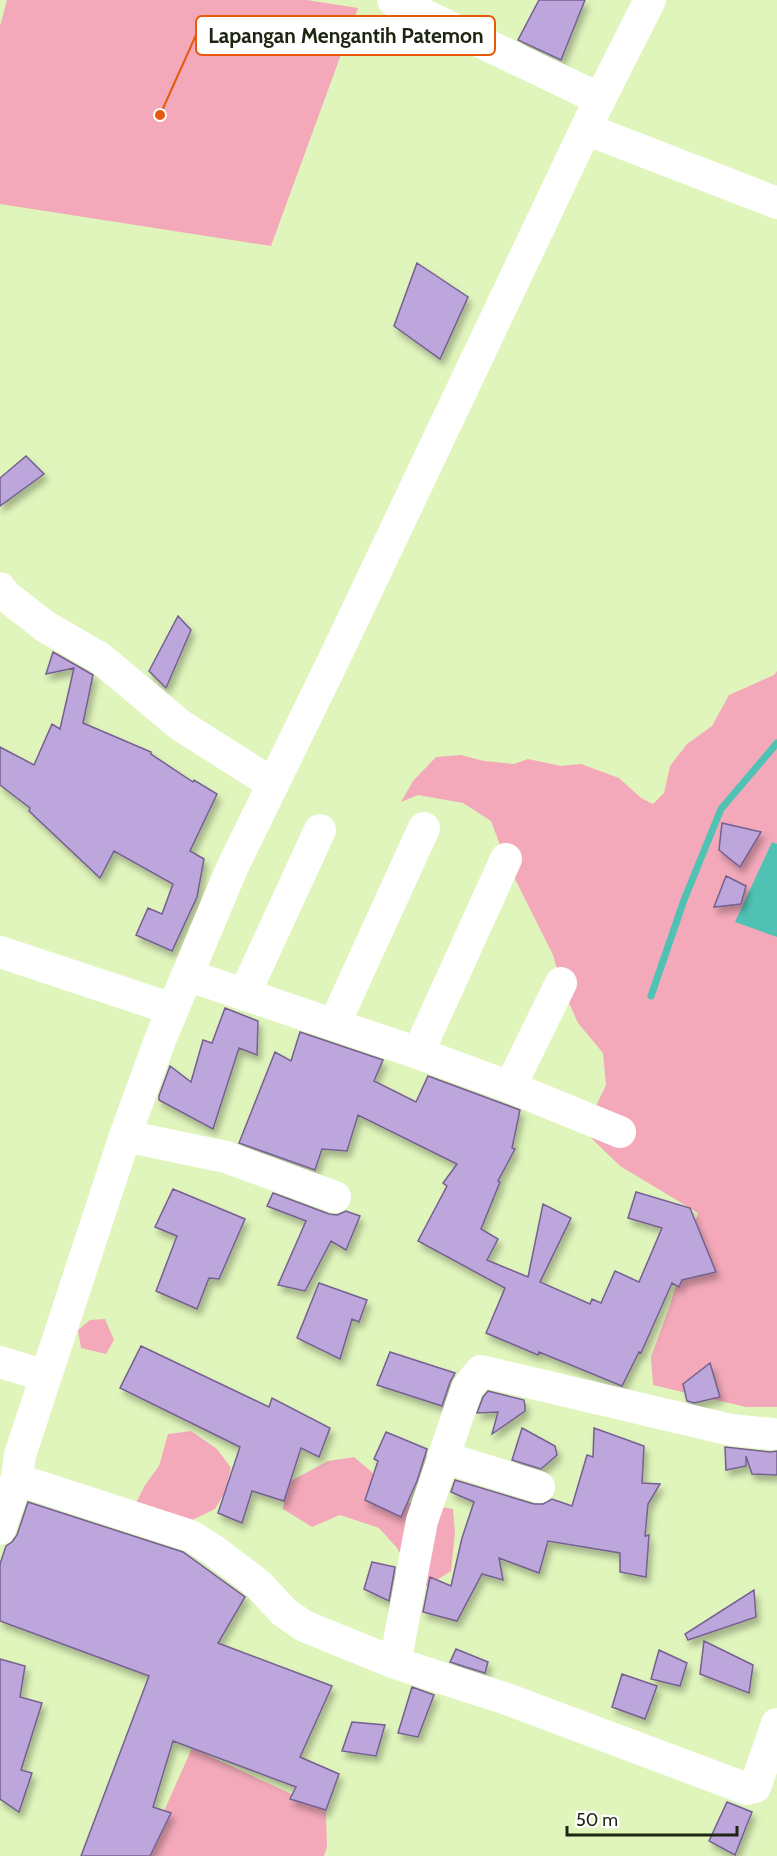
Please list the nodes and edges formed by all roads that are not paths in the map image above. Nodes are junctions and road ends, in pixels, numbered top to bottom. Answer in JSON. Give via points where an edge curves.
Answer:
{"nodes":[{"id":1,"x":393,"y":0,"type":"edge"},
{"id":2,"x":650,"y":0,"type":"edge"},
{"id":3,"x":600,"y":99,"type":"junction"},
{"id":4,"x":586,"y":129,"type":"junction"},
{"id":5,"x":777,"y":203,"type":"edge"},
{"id":6,"x":0,"y":588,"type":"edge"},
{"id":7,"x":273,"y":784,"type":"junction"},
{"id":8,"x":424,"y":828,"type":"dead end"},
{"id":9,"x":320,"y":830,"type":"dead end"},
{"id":10,"x":506,"y":859,"type":"dead end"},
{"id":11,"x":0,"y":952,"type":"edge"},
{"id":12,"x":187,"y":975,"type":"junction"},
{"id":13,"x":561,"y":983,"type":"dead end"},
{"id":14,"x":244,"y":995,"type":"junction"},
{"id":15,"x":172,"y":1010,"type":"junction"},
{"id":16,"x":334,"y":1024,"type":"junction"},
{"id":17,"x":418,"y":1053,"type":"junction"},
{"id":18,"x":510,"y":1087,"type":"junction"},
{"id":19,"x":620,"y":1132,"type":"dead end"},
{"id":20,"x":125,"y":1136,"type":"junction"},
{"id":21,"x":335,"y":1197,"type":"dead end"},
{"id":22,"x":0,"y":1362,"type":"edge"},
{"id":23,"x":46,"y":1376,"type":"junction"},
{"id":24,"x":772,"y":1434,"type":"dead end"},
{"id":25,"x":443,"y":1457,"type":"junction"},
{"id":26,"x":12,"y":1460,"type":"edge"},
{"id":27,"x":539,"y":1487,"type":"dead end"},
{"id":28,"x":0,"y":1529,"type":"edge"},
{"id":29,"x":396,"y":1663,"type":"junction"},
{"id":30,"x":777,"y":1724,"type":"edge"}],
"edges":[{"from":1,"to":3,"type":"street"},
{"from":2,"to":3,"type":"street"},
{"from":3,"to":4,"type":"street"},
{"from":4,"to":5,"type":"street"},
{"from":4,"to":7,"type":"street"},
{"from":6,"to":7,"type":"street","via":[[46,627],[100,658],[180,725]]},
{"from":7,"to":12,"type":"street"},
{"from":8,"to":16,"type":"street"},
{"from":9,"to":14,"type":"street"},
{"from":10,"to":17,"type":"street"},
{"from":11,"to":15,"type":"street"},
{"from":12,"to":14,"type":"street"},
{"from":12,"to":15,"type":"street"},
{"from":13,"to":18,"type":"street"},
{"from":14,"to":16,"type":"street"},
{"from":15,"to":20,"type":"street"},
{"from":16,"to":17,"type":"street"},
{"from":17,"to":18,"type":"street"},
{"from":18,"to":19,"type":"street"},
{"from":20,"to":21,"type":"street","via":[[226,1157]]},
{"from":20,"to":23,"type":"street"},
{"from":22,"to":23,"type":"street"},
{"from":23,"to":26,"type":"street"},
{"from":24,"to":25,"type":"street","via":[[731,1430],[481,1371],[467,1388]]},
{"from":25,"to":27,"type":"street"},
{"from":25,"to":29,"type":"street","via":[[422,1521]]},
{"from":26,"to":28,"type":"street"},
{"from":26,"to":29,"type":"street","via":[[191,1536],[258,1584],[284,1612],[304,1626]]},
{"from":29,"to":30,"type":"street","via":[[504,1698],[747,1789],[755,1787]]}]}
